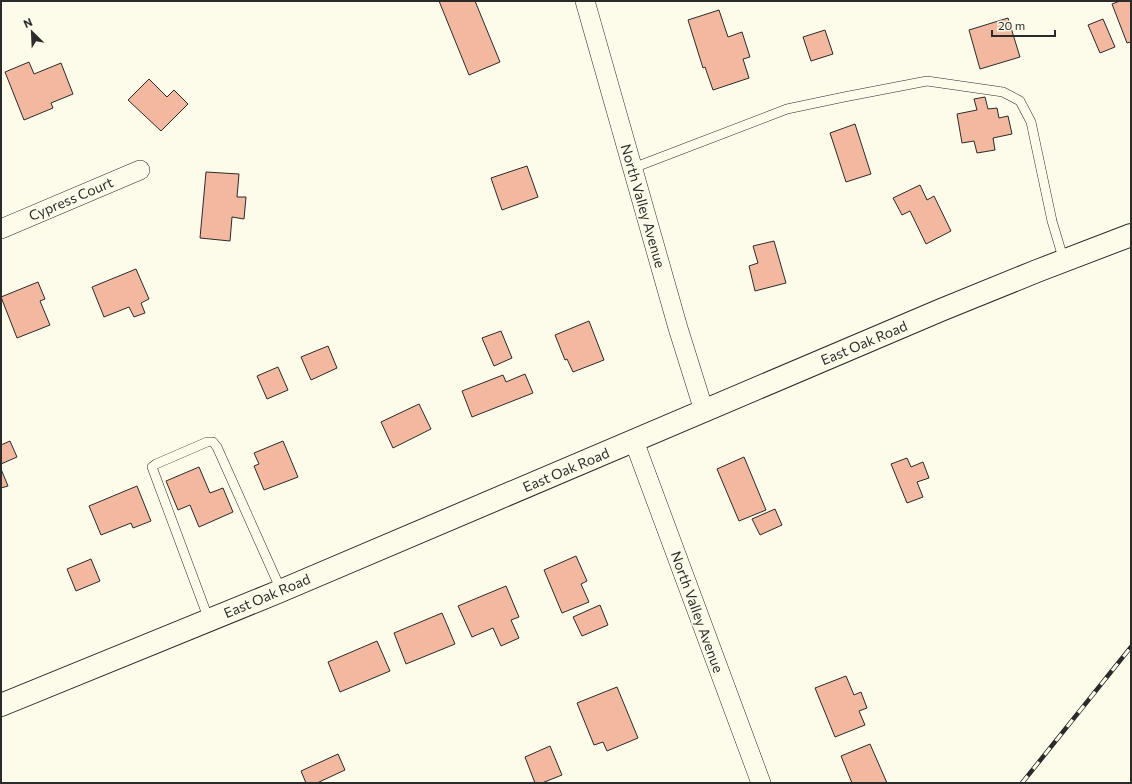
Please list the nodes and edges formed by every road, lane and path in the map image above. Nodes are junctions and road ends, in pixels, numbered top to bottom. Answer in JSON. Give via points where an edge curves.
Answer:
{"nodes":[{"id":1,"x":585,"y":1,"type":"edge"},
{"id":2,"x":633,"y":168,"type":"junction"},
{"id":3,"x":140,"y":170,"type":"dead end"},
{"id":4,"x":1,"y":229,"type":"edge"},
{"id":5,"x":1131,"y":235,"type":"edge"},
{"id":6,"x":1064,"y":261,"type":"junction"},
{"id":7,"x":704,"y":411,"type":"junction"},
{"id":8,"x":634,"y":441,"type":"junction"},
{"id":9,"x":281,"y":590,"type":"junction"},
{"id":10,"x":209,"y":620,"type":"junction"},
{"id":11,"x":2,"y":704,"type":"edge"},
{"id":12,"x":761,"y":783,"type":"edge"}],
"edges":[{"from":1,"to":2,"type":"street","name":"North Valley Avenue"},
{"from":2,"to":6,"type":"lane","via":[[787,109],[844,97],[928,81],[1003,92],[1020,101],[1031,122],[1052,221]]},
{"from":2,"to":7,"type":"street","name":"North Valley Avenue"},
{"from":3,"to":4,"type":"street","name":"Cypress Court"},
{"from":5,"to":6,"type":"street","name":"East Oak Road"},
{"from":6,"to":7,"type":"street","name":"East Oak Road","via":[[941,310]]},
{"from":7,"to":8,"type":"street","name":"East Oak Road"},
{"from":8,"to":9,"type":"street","name":"East Oak Road"},
{"from":8,"to":12,"type":"street","name":"North Valley Avenue"},
{"from":9,"to":10,"type":"street","name":"East Oak Road"},
{"from":9,"to":10,"type":"lane","via":[[217,447],[213,442],[207,442],[152,467]]},
{"from":10,"to":11,"type":"street","name":"East Oak Road"}]}
